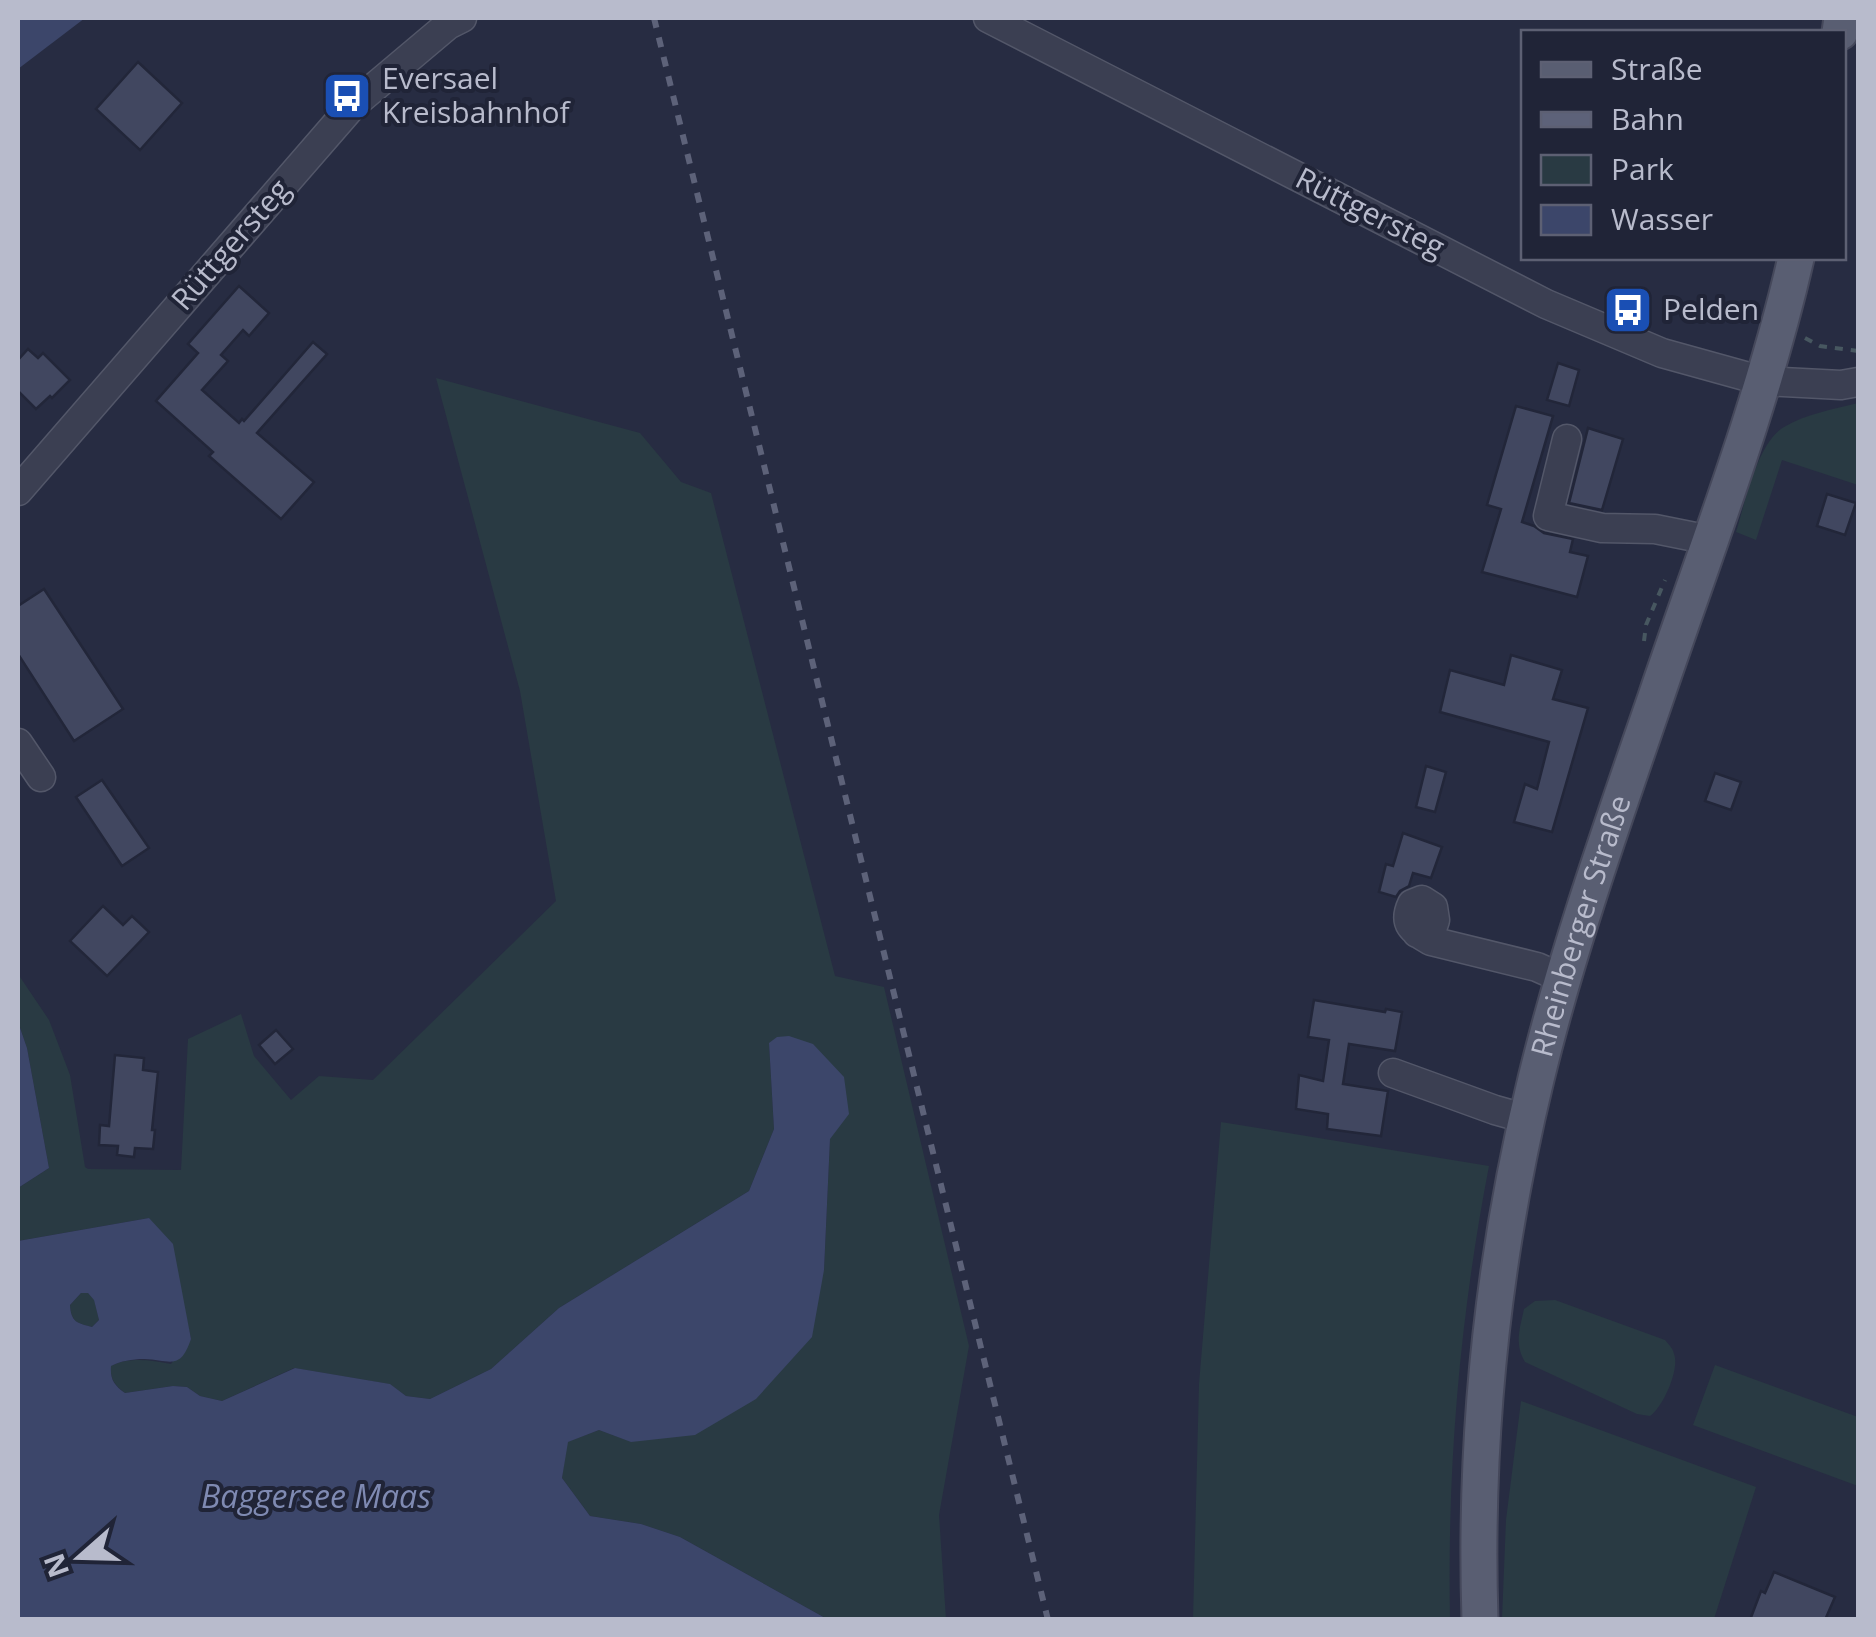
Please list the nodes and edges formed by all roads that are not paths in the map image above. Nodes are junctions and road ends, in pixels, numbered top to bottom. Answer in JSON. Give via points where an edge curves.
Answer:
{"nodes":[{"id":1,"x":462,"y":18,"type":"edge"},
{"id":2,"x":988,"y":18,"type":"edge"},
{"id":3,"x":1789,"y":260,"type":"edge"},
{"id":4,"x":1763,"y":381,"type":"junction"},
{"id":5,"x":1858,"y":382,"type":"edge"},
{"id":6,"x":1566,"y":439,"type":"dead end"},
{"id":7,"x":18,"y":491,"type":"edge"},
{"id":8,"x":1710,"y":540,"type":"junction"},
{"id":9,"x":18,"y":744,"type":"edge"},
{"id":10,"x":41,"y":777,"type":"dead end"},
{"id":11,"x":1418,"y":932,"type":"dead end"},
{"id":12,"x":1564,"y":979,"type":"junction"},
{"id":13,"x":1393,"y":1073,"type":"dead end"},
{"id":14,"x":1527,"y":1119,"type":"junction"},
{"id":15,"x":1480,"y":1620,"type":"edge"}],
"edges":[{"from":1,"to":7,"type":"street","name":"Rüttgersteg","via":[[354,105]]},
{"from":2,"to":4,"type":"street","name":"Rüttgersteg","via":[[1546,304],[1662,353]]},
{"from":3,"to":4,"type":"main road","name":"Rheinberger Straße"},
{"from":4,"to":5,"type":"street","name":"Rüttgersteg"},
{"from":4,"to":8,"type":"main road","name":"Rheinberger Straße"},
{"from":6,"to":8,"type":"street","via":[[1548,516]]},
{"from":8,"to":12,"type":"main road","name":"Rheinberger Straße"},
{"from":9,"to":10,"type":"street"},
{"from":11,"to":12,"type":"street"},
{"from":12,"to":14,"type":"main road","name":"Rheinberger Straße"},
{"from":13,"to":14,"type":"street"},
{"from":14,"to":15,"type":"main road","name":"Rheinberger Straße","via":[[1489,1354]]}]}
